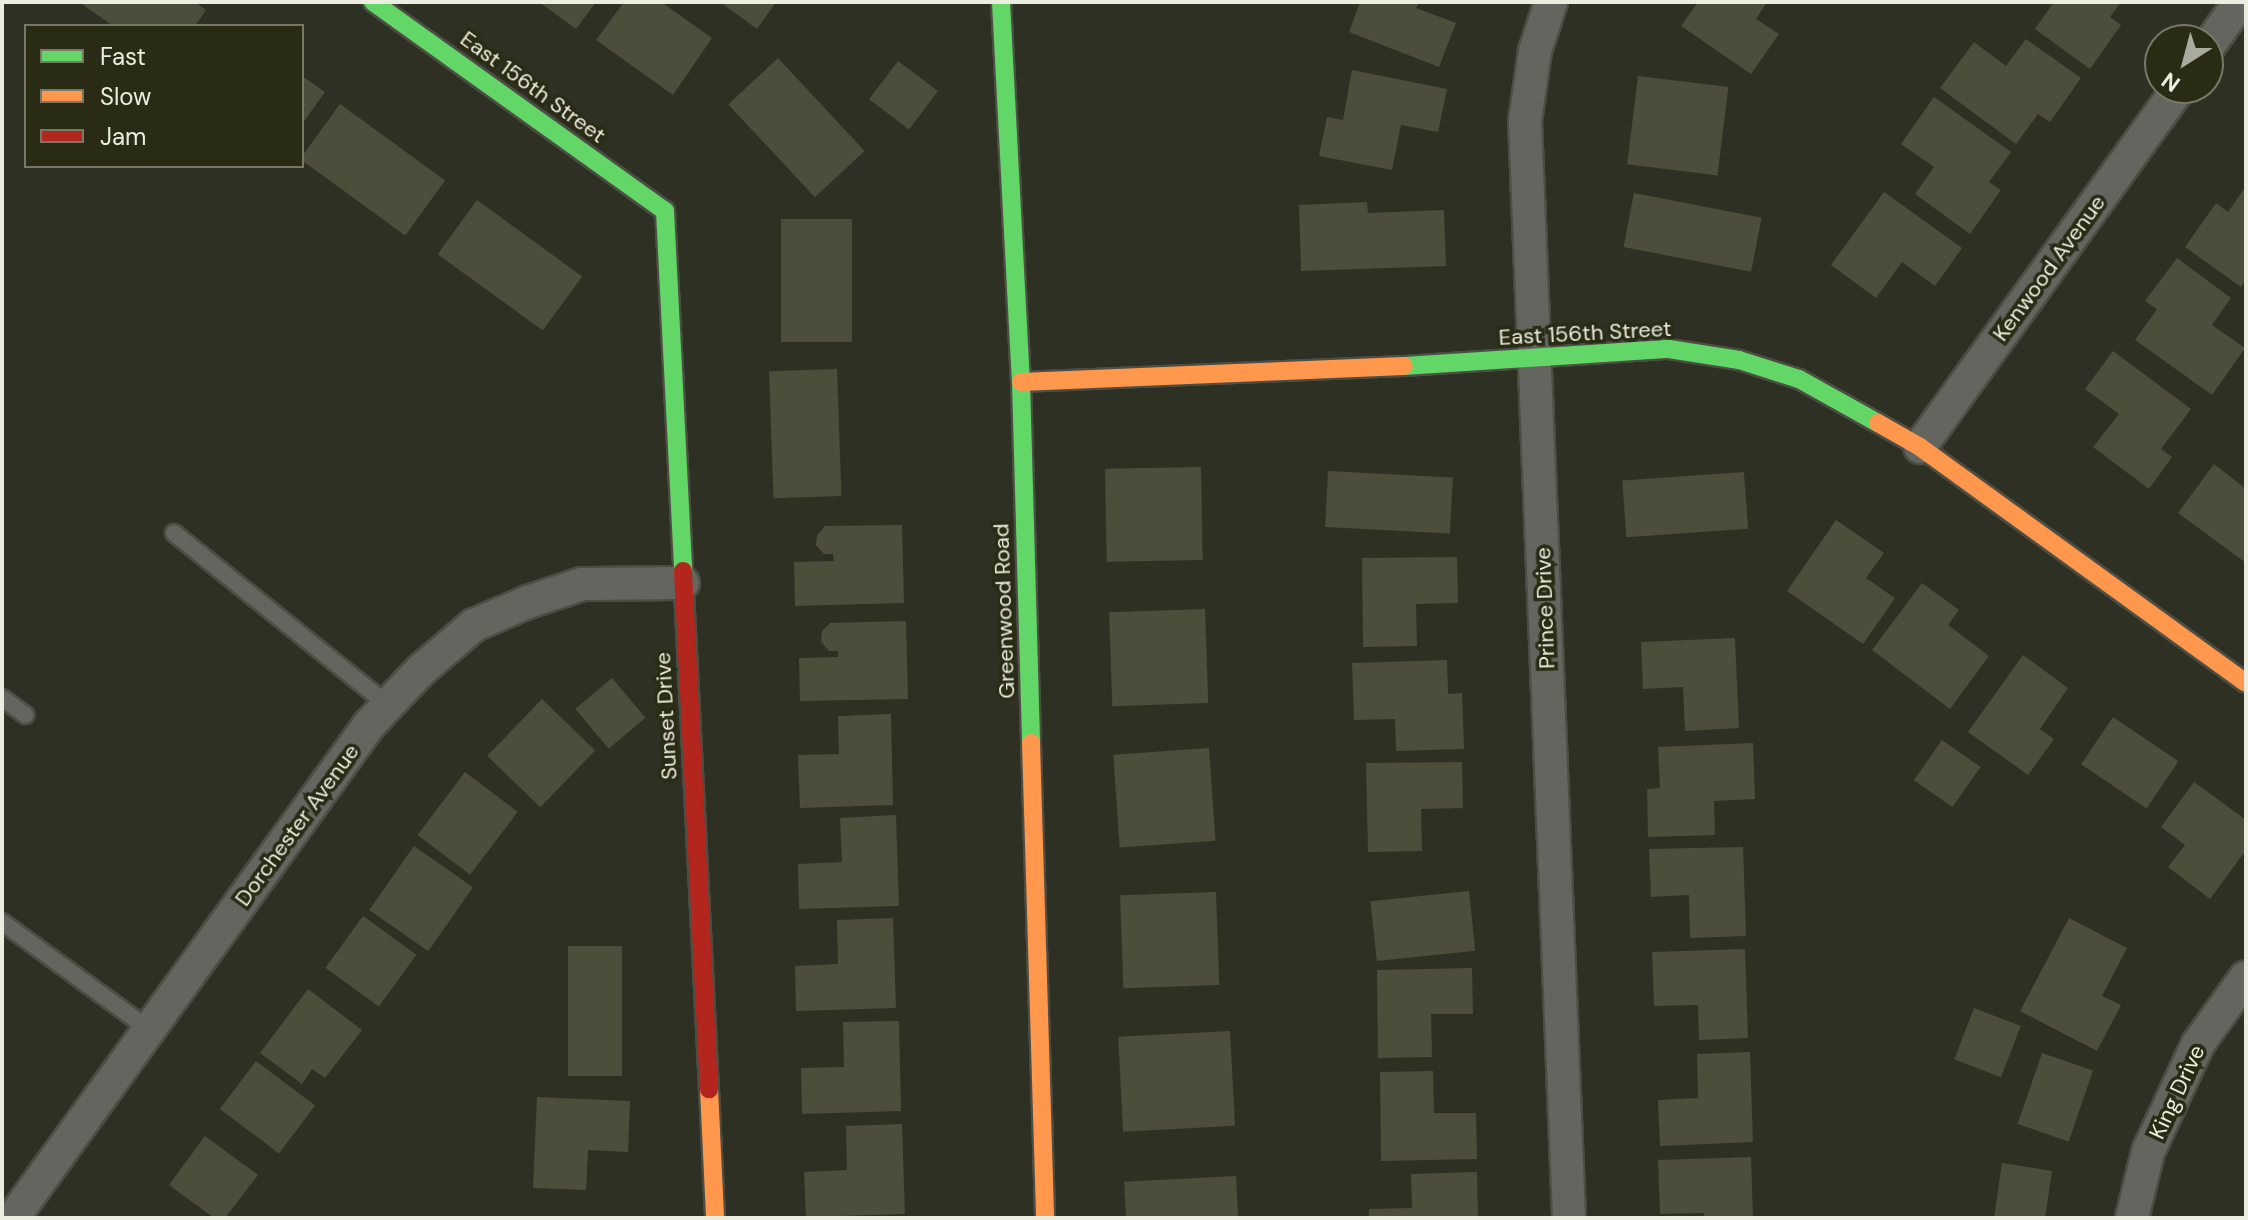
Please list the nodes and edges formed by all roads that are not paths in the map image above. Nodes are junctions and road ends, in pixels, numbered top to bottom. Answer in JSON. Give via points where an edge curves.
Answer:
{"nodes":[{"id":1,"x":373,"y":2,"type":"edge"},
{"id":2,"x":1001,"y":2,"type":"edge"},
{"id":3,"x":1551,"y":2,"type":"edge"},
{"id":4,"x":2240,"y":2,"type":"edge"},
{"id":5,"x":2224,"y":24,"type":"edge"},
{"id":6,"x":2167,"y":104,"type":"edge"},
{"id":7,"x":665,"y":211,"type":"joint"},
{"id":8,"x":1535,"y":360,"type":"junction"},
{"id":9,"x":1021,"y":382,"type":"junction"},
{"id":10,"x":1920,"y":447,"type":"junction"},
{"id":11,"x":174,"y":533,"type":"dead end"},
{"id":12,"x":683,"y":583,"type":"junction"},
{"id":13,"x":2246,"y":683,"type":"edge"},
{"id":14,"x":2,"y":698,"type":"edge"},
{"id":15,"x":388,"y":705,"type":"junction"},
{"id":16,"x":25,"y":715,"type":"dead end"},
{"id":17,"x":2,"y":922,"type":"edge"},
{"id":18,"x":2246,"y":977,"type":"edge"},
{"id":19,"x":149,"y":1029,"type":"junction"},
{"id":20,"x":11,"y":1208,"type":"edge"},
{"id":21,"x":715,"y":1218,"type":"edge"},
{"id":22,"x":1045,"y":1218,"type":"edge"},
{"id":23,"x":1569,"y":1218,"type":"edge"},
{"id":24,"x":2132,"y":1218,"type":"edge"}],
"edges":[{"from":1,"to":7,"type":"street","name":"East 156th Street"},
{"from":2,"to":9,"type":"street","name":"Greenwood Road"},
{"from":3,"to":8,"type":"street","name":"Prince Drive","via":[[1535,51],[1525,121]]},
{"from":4,"to":5,"type":"street"},
{"from":6,"to":10,"type":"street","name":"Kenwood Avenue"},
{"from":7,"to":12,"type":"street","name":"Sunset Drive"},
{"from":8,"to":9,"type":"street","name":"East 156th Street"},
{"from":8,"to":10,"type":"street","name":"East 156th Street","via":[[1669,349],[1739,360],[1799,379]]},
{"from":8,"to":23,"type":"street","name":"Prince Drive"},
{"from":9,"to":22,"type":"street","name":"Greenwood Road"},
{"from":10,"to":13,"type":"street","name":"East 156th Street"},
{"from":11,"to":15,"type":"lane"},
{"from":12,"to":15,"type":"street","name":"Dorchester Avenue","via":[[582,584],[528,602],[474,625]]},
{"from":12,"to":21,"type":"street","name":"Sunset Drive"},
{"from":14,"to":16,"type":"lane"},
{"from":15,"to":19,"type":"street","name":"Dorchester Avenue"},
{"from":17,"to":19,"type":"lane"},
{"from":18,"to":24,"type":"street","name":"King Drive","via":[[2198,1044],[2148,1152]]},
{"from":19,"to":20,"type":"street","name":"Dorchester Avenue"}]}
